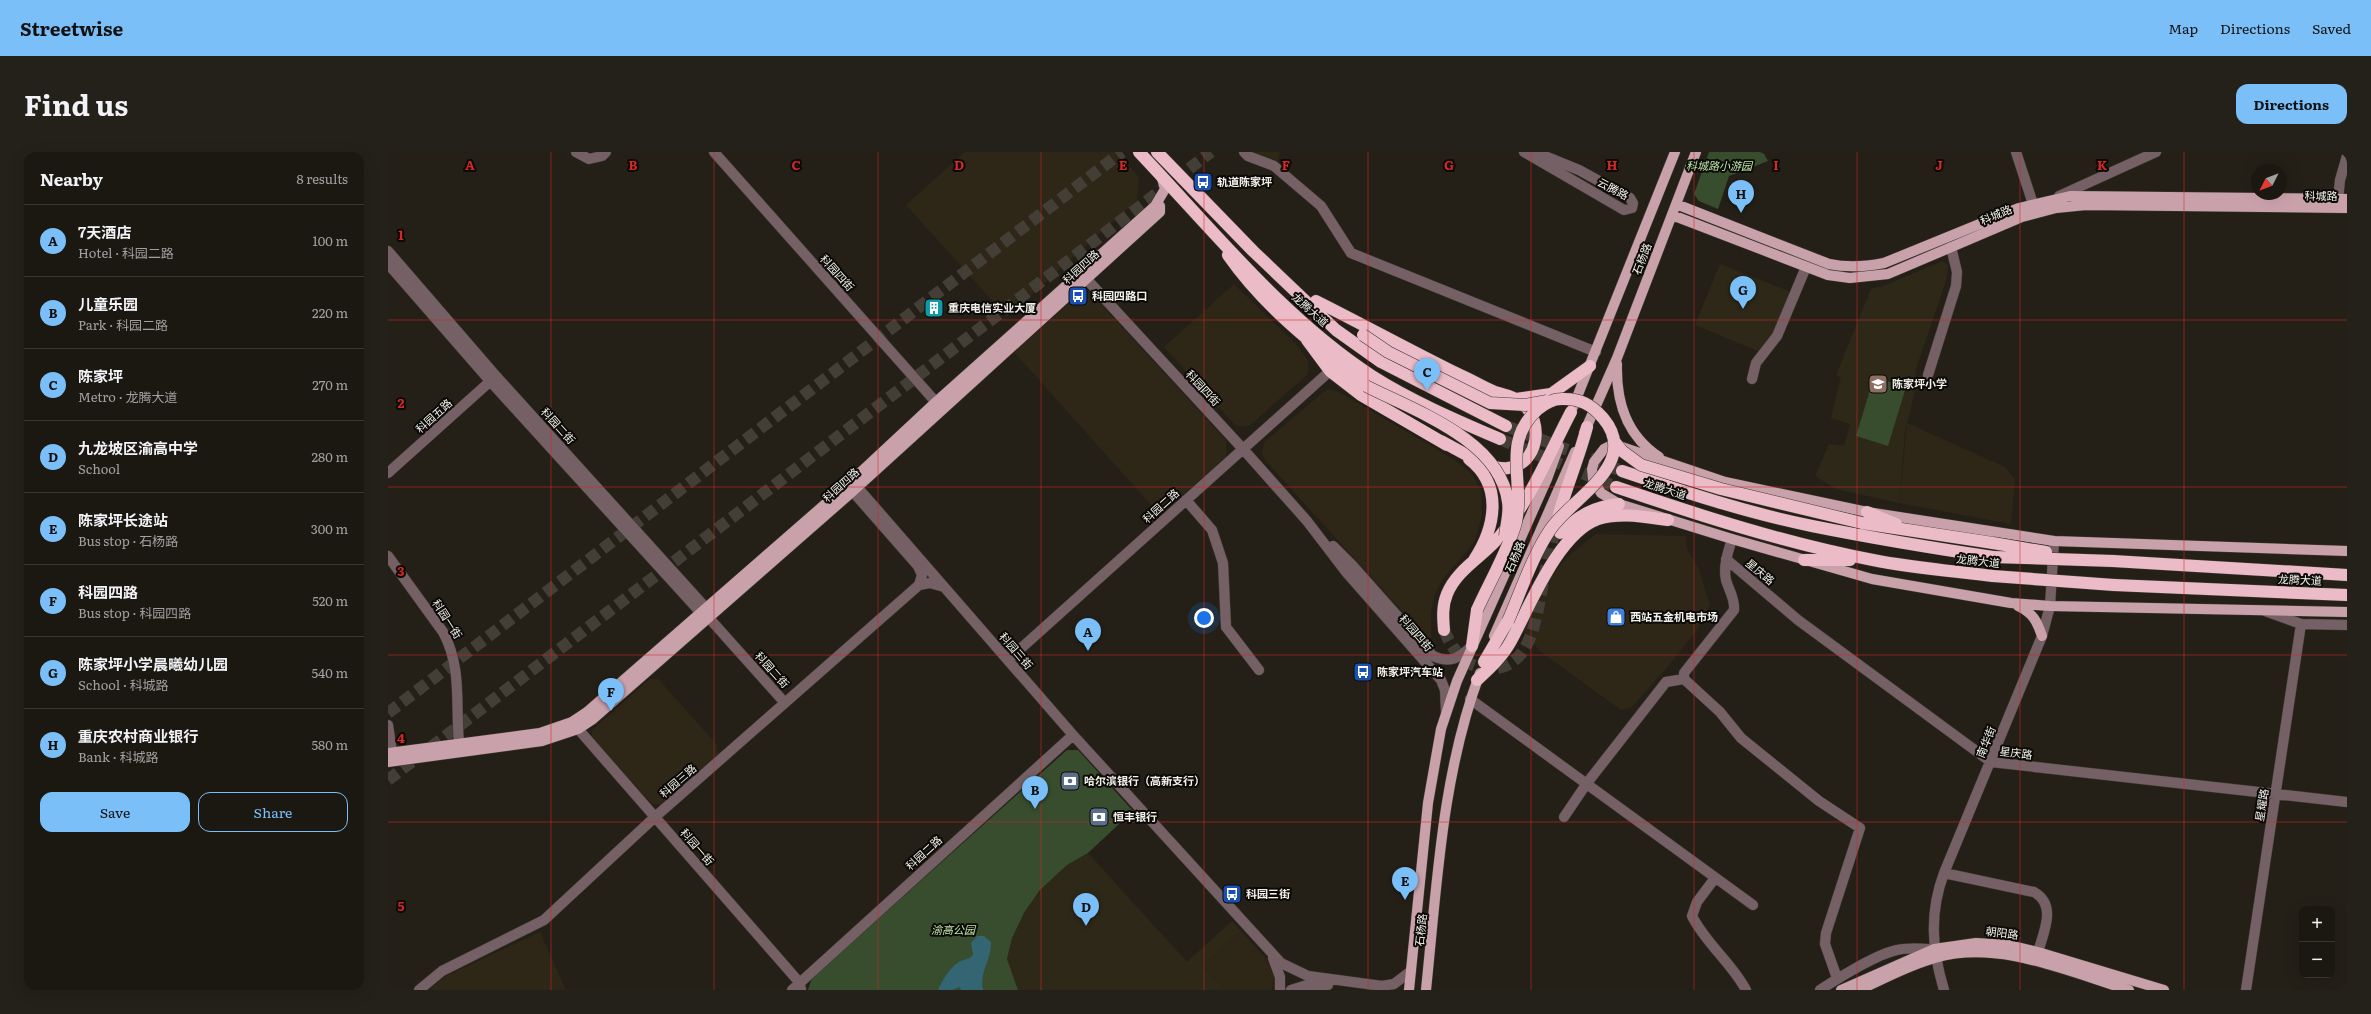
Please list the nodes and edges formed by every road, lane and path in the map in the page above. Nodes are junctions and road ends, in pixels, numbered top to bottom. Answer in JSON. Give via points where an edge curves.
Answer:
{"nodes":[{"id":1,"x":576,"y":152,"type":"edge"},
{"id":2,"x":606,"y":152,"type":"edge"},
{"id":3,"x":714,"y":152,"type":"edge"},
{"id":4,"x":1139,"y":152,"type":"edge"},
{"id":5,"x":1157,"y":152,"type":"edge"},
{"id":6,"x":1244,"y":152,"type":"edge"},
{"id":7,"x":1524,"y":152,"type":"edge"},
{"id":8,"x":1534,"y":152,"type":"edge"},
{"id":9,"x":1675,"y":152,"type":"edge"},
{"id":10,"x":1696,"y":152,"type":"edge"},
{"id":11,"x":2016,"y":152,"type":"edge"},
{"id":12,"x":2156,"y":152,"type":"edge"},
{"id":13,"x":2347,"y":156,"type":"edge"},
{"id":14,"x":1165,"y":157,"type":"edge"},
{"id":15,"x":1161,"y":175,"type":"junction"},
{"id":16,"x":2054,"y":199,"type":"junction"},
{"id":17,"x":2342,"y":200,"type":"edge"},
{"id":18,"x":1676,"y":204,"type":"junction"},
{"id":19,"x":2033,"y":204,"type":"junction"},
{"id":20,"x":2347,"y":208,"type":"edge"},
{"id":21,"x":1672,"y":215,"type":"junction"},
{"id":22,"x":1207,"y":225,"type":"junction"},
{"id":23,"x":1951,"y":247,"type":"junction"},
{"id":24,"x":388,"y":251,"type":"edge"},
{"id":25,"x":1253,"y":251,"type":"junction"},
{"id":26,"x":388,"y":264,"type":"edge"},
{"id":27,"x":1806,"y":267,"type":"junction"},
{"id":28,"x":1083,"y":275,"type":"junction"},
{"id":29,"x":1316,"y":301,"type":"junction"},
{"id":30,"x":1307,"y":340,"type":"junction"},
{"id":31,"x":1596,"y":352,"type":"junction"},
{"id":32,"x":1617,"y":358,"type":"junction"},
{"id":33,"x":1590,"y":366,"type":"junction"},
{"id":34,"x":1330,"y":371,"type":"junction"},
{"id":35,"x":1928,"y":375,"type":"dead end"},
{"id":36,"x":493,"y":379,"type":"junction"},
{"id":37,"x":1752,"y":379,"type":"dead end"},
{"id":38,"x":1516,"y":399,"type":"junction"},
{"id":39,"x":1558,"y":399,"type":"junction"},
{"id":40,"x":939,"y":406,"type":"junction"},
{"id":41,"x":1571,"y":412,"type":"junction"},
{"id":42,"x":1506,"y":426,"type":"tunnel mouth"},
{"id":43,"x":1587,"y":428,"type":"junction"},
{"id":44,"x":1500,"y":439,"type":"tunnel mouth"},
{"id":45,"x":1441,"y":441,"type":"junction"},
{"id":46,"x":1614,"y":441,"type":"junction"},
{"id":47,"x":1243,"y":449,"type":"junction"},
{"id":48,"x":1671,"y":464,"type":"junction"},
{"id":49,"x":1622,"y":471,"type":"tunnel mouth"},
{"id":50,"x":388,"y":473,"type":"edge"},
{"id":51,"x":852,"y":486,"type":"junction"},
{"id":52,"x":1616,"y":487,"type":"tunnel mouth"},
{"id":53,"x":1186,"y":500,"type":"junction"},
{"id":54,"x":1620,"y":504,"type":"junction"},
{"id":55,"x":1867,"y":512,"type":"junction"},
{"id":56,"x":1668,"y":520,"type":"junction"},
{"id":57,"x":1307,"y":521,"type":"junction"},
{"id":58,"x":1912,"y":531,"type":"junction"},
{"id":59,"x":1732,"y":539,"type":"junction"},
{"id":60,"x":2054,"y":541,"type":"junction"},
{"id":61,"x":2347,"y":551,"type":"edge"},
{"id":62,"x":388,"y":556,"type":"edge"},
{"id":63,"x":1726,"y":559,"type":"junction"},
{"id":64,"x":1474,"y":560,"type":"junction"},
{"id":65,"x":1804,"y":560,"type":"junction"},
{"id":66,"x":1872,"y":560,"type":"junction"},
{"id":67,"x":2092,"y":560,"type":"junction"},
{"id":68,"x":1498,"y":562,"type":"junction"},
{"id":69,"x":2347,"y":575,"type":"edge"},
{"id":70,"x":919,"y":585,"type":"junction"},
{"id":71,"x":944,"y":586,"type":"junction"},
{"id":72,"x":2347,"y":595,"type":"edge"},
{"id":73,"x":2010,"y":603,"type":"junction"},
{"id":74,"x":2050,"y":606,"type":"junction"},
{"id":75,"x":2263,"y":610,"type":"junction"},
{"id":76,"x":2347,"y":612,"type":"edge"},
{"id":77,"x":705,"y":613,"type":"junction"},
{"id":78,"x":2301,"y":624,"type":"junction"},
{"id":79,"x":2347,"y":625,"type":"edge"},
{"id":80,"x":1444,"y":630,"type":"tunnel mouth"},
{"id":81,"x":2042,"y":636,"type":"junction"},
{"id":82,"x":1472,"y":646,"type":"junction"},
{"id":83,"x":1008,"y":660,"type":"junction"},
{"id":84,"x":1484,"y":662,"type":"junction"},
{"id":85,"x":1259,"y":670,"type":"dead end"},
{"id":86,"x":1684,"y":679,"type":"junction"},
{"id":87,"x":1477,"y":680,"type":"junction"},
{"id":88,"x":1470,"y":699,"type":"junction"},
{"id":89,"x":785,"y":703,"type":"junction"},
{"id":90,"x":1446,"y":712,"type":"junction"},
{"id":91,"x":388,"y":725,"type":"edge"},
{"id":92,"x":575,"y":726,"type":"junction"},
{"id":93,"x":1073,"y":735,"type":"junction"},
{"id":94,"x":459,"y":749,"type":"junction"},
{"id":95,"x":390,"y":752,"type":"edge"},
{"id":96,"x":388,"y":762,"type":"edge"},
{"id":97,"x":1991,"y":762,"type":"junction"},
{"id":98,"x":1587,"y":783,"type":"junction"},
{"id":99,"x":2275,"y":794,"type":"junction"},
{"id":100,"x":2347,"y":802,"type":"edge"},
{"id":101,"x":655,"y":817,"type":"junction"},
{"id":102,"x":1564,"y":817,"type":"dead end"},
{"id":103,"x":1944,"y":873,"type":"junction"},
{"id":104,"x":1715,"y":878,"type":"junction"},
{"id":105,"x":1754,"y":905,"type":"dead end"},
{"id":106,"x":2038,"y":952,"type":"junction"},
{"id":107,"x":1935,"y":953,"type":"junction"},
{"id":108,"x":1271,"y":954,"type":"junction"},
{"id":109,"x":1411,"y":971,"type":"junction"},
{"id":110,"x":1837,"y":978,"type":"junction"},
{"id":111,"x":800,"y":986,"type":"edge"},
{"id":112,"x":1307,"y":987,"type":"edge"},
{"id":113,"x":1429,"y":988,"type":"edge"},
{"id":114,"x":419,"y":990,"type":"edge"},
{"id":115,"x":792,"y":990,"type":"edge"},
{"id":116,"x":1280,"y":990,"type":"edge"},
{"id":117,"x":1291,"y":990,"type":"edge"},
{"id":118,"x":1365,"y":990,"type":"edge"},
{"id":119,"x":1409,"y":990,"type":"edge"},
{"id":120,"x":1746,"y":990,"type":"edge"},
{"id":121,"x":1820,"y":990,"type":"edge"},
{"id":122,"x":1841,"y":990,"type":"edge"},
{"id":123,"x":1859,"y":990,"type":"edge"},
{"id":124,"x":1944,"y":990,"type":"edge"},
{"id":125,"x":2129,"y":990,"type":"edge"},
{"id":126,"x":2164,"y":990,"type":"edge"},
{"id":127,"x":2246,"y":990,"type":"edge"}],
"edges":[{"from":1,"to":2,"type":"street","via":[[589,160]]},
{"from":3,"to":40,"type":"street","name":"科园四街"},
{"from":4,"to":15,"type":"highway","name":"龙腾大道"},
{"from":5,"to":14,"type":"highway","name":"龙腾大道"},
{"from":6,"to":31,"type":"street","via":[[1274,166],[1321,206],[1351,253]]},
{"from":7,"to":8,"type":"street","name":"云腾路","via":[[1624,210],[1632,208],[1630,198],[1579,170]]},
{"from":9,"to":31,"type":"main road","name":"石杨路"},
{"from":10,"to":18,"type":"main road","name":"石杨路"},
{"from":11,"to":19,"type":"street"},
{"from":12,"to":16,"type":"street"},
{"from":13,"to":17,"type":"street","via":[[2340,180]]},
{"from":14,"to":25,"type":"highway","name":"龙腾大道"},
{"from":15,"to":22,"type":"highway","name":"龙腾大道"},
{"from":15,"to":28,"type":"main road","name":"科园四路","via":[[1165,189],[1155,206],[1160,206],[1160,212]]},
{"from":16,"to":17,"type":"main road","name":"科城路","via":[[2088,196]]},
{"from":16,"to":19,"type":"main road","name":"科城路"},
{"from":18,"to":19,"type":"main road","name":"科城路","via":[[1829,264],[1853,267],[1884,263]]},
{"from":18,"to":21,"type":"main road","name":"石杨路"},
{"from":20,"to":23,"type":"main road","name":"科城路","via":[[2070,206],[2022,217]]},
{"from":21,"to":27,"type":"main road","name":"科城路"},
{"from":21,"to":32,"type":"main road","name":"石杨路"},
{"from":22,"to":30,"type":"highway","via":[[1239,271]]},
{"from":22,"to":44,"type":"highway","name":"龙腾大道","via":[[1288,309],[1373,376],[1452,418]]},
{"from":23,"to":27,"type":"main road","name":"科城路","via":[[1888,274],[1870,277],[1828,275]]},
{"from":23,"to":35,"type":"street","via":[[1957,272],[1956,286]]},
{"from":24,"to":36,"type":"street","name":"科园二街"},
{"from":25,"to":29,"type":"highway"},
{"from":25,"to":42,"type":"highway","name":"龙腾大道","via":[[1336,330],[1382,362]]},
{"from":26,"to":36,"type":"street","name":"科园二街"},
{"from":27,"to":37,"type":"street","via":[[1777,336],[1756,363]]},
{"from":28,"to":40,"type":"main road","name":"科园四路"},
{"from":28,"to":47,"type":"street","name":"科园四街"},
{"from":29,"to":38,"type":"highway","via":[[1393,342]]},
{"from":29,"to":39,"type":"highway","bridge":true,"via":[[1388,352],[1490,403],[1525,405]]},
{"from":30,"to":34,"type":"highway"},
{"from":30,"to":68,"type":"highway","bridge":true,"via":[[1366,386],[1448,428],[1472,444],[1488,459],[1500,477],[1508,502]]},
{"from":31,"to":33,"type":"main road","name":"石杨路"},
{"from":32,"to":43,"type":"main road","name":"石杨路"},
{"from":32,"to":48,"type":"main road","via":[[1616,384],[1626,420],[1641,443]]},
{"from":33,"to":38,"type":"highway","via":[[1552,394]]},
{"from":33,"to":41,"type":"main road","name":"石杨路"},
{"from":34,"to":45,"type":"highway","via":[[1361,394]]},
{"from":34,"to":47,"type":"street","name":"科园二路"},
{"from":36,"to":50,"type":"street","name":"科园五路"},
{"from":36,"to":77,"type":"street","name":"科园二街"},
{"from":38,"to":45,"type":"highway","via":[[1530,410],[1536,424],[1531,453],[1522,462],[1508,468],[1497,468]]},
{"from":39,"to":46,"type":"highway","bridge":true,"via":[[1574,398],[1590,405],[1609,425]]},
{"from":39,"to":68,"type":"highway","bridge":true,"via":[[1542,406],[1527,419],[1519,435],[1516,447],[1516,521]]},
{"from":40,"to":51,"type":"main road","name":"科园四路"},
{"from":41,"to":64,"type":"highway","via":[[1526,500],[1500,536]]},
{"from":41,"to":82,"type":"main road","name":"石杨路","via":[[1547,480]]},
{"from":43,"to":54,"type":"highway","via":[[1576,467],[1561,504],[1558,531],[1583,514],[1605,505]]},
{"from":43,"to":84,"type":"main road","name":"石杨路","via":[[1563,476]]},
{"from":45,"to":64,"type":"highway","via":[[1476,465],[1482,471],[1491,490],[1493,520],[1488,536]]},
{"from":46,"to":58,"type":"highway","bridge":true,"via":[[1622,451],[1641,465],[1721,489],[1862,523]]},
{"from":46,"to":84,"type":"highway","bridge":true,"via":[[1612,456],[1603,476],[1550,530],[1537,553],[1508,621]]},
{"from":47,"to":53,"type":"street","name":"科园二路"},
{"from":47,"to":57,"type":"street","name":"科园四街"},
{"from":48,"to":54,"type":"main road","via":[[1618,446],[1604,449],[1594,462],[1592,479],[1601,493]]},
{"from":48,"to":55,"type":"main road","via":[[1725,482]]},
{"from":49,"to":67,"type":"highway","name":"龙腾大道","bridge":true,"via":[[1678,490],[1811,526],[1992,557]]},
{"from":51,"to":70,"type":"street","via":[[918,566],[922,575]]},
{"from":51,"to":71,"type":"street","name":"科园三街"},
{"from":51,"to":77,"type":"main road","name":"科园四路"},
{"from":52,"to":66,"type":"highway","name":"龙腾大道","via":[[1709,516]]},
{"from":53,"to":83,"type":"street","name":"科园二路"},
{"from":53,"to":85,"type":"street","via":[[1212,530],[1223,564],[1226,627]]},
{"from":54,"to":56,"type":"main road"},
{"from":55,"to":58,"type":"highway"},
{"from":55,"to":60,"type":"main road"},
{"from":56,"to":59,"type":"main road"},
{"from":56,"to":87,"type":"highway","via":[[1635,515],[1598,520],[1572,538],[1535,591],[1501,656]]},
{"from":57,"to":82,"type":"street","name":"科园四街","via":[[1353,566],[1434,656],[1445,661],[1451,660],[1458,658]]},
{"from":57,"to":90,"type":"street","name":"科园四街","via":[[1346,572],[1441,680],[1445,690]]},
{"from":58,"to":67,"type":"highway","bridge":true},
{"from":59,"to":63,"type":"street"},
{"from":59,"to":65,"type":"main road"},
{"from":60,"to":61,"type":"main road"},
{"from":60,"to":74,"type":"street","name":"南华街"},
{"from":62,"to":94,"type":"street","name":"科园一街","via":[[450,645],[458,682]]},
{"from":63,"to":86,"type":"street","via":[[1726,579],[1734,600],[1734,610],[1684,674]]},
{"from":63,"to":97,"type":"street","name":"星庆路","via":[[1798,620]]},
{"from":64,"to":80,"type":"highway","via":[[1454,581],[1447,594],[1443,612]]},
{"from":65,"to":66,"type":"highway"},
{"from":65,"to":73,"type":"main road","via":[[1872,578]]},
{"from":66,"to":72,"type":"highway","name":"龙腾大道","bridge":true,"via":[[1993,576],[2114,585]]},
{"from":67,"to":69,"type":"highway","name":"龙腾大道","bridge":true},
{"from":68,"to":82,"type":"highway","bridge":true,"via":[[1477,610]]},
{"from":70,"to":71,"type":"street","via":[[930,583]]},
{"from":70,"to":89,"type":"street","name":"科园三路"},
{"from":71,"to":83,"type":"street","name":"科园三街"},
{"from":73,"to":74,"type":"main road"},
{"from":73,"to":81,"type":"main road","via":[[2028,611],[2037,620]]},
{"from":74,"to":75,"type":"main road"},
{"from":74,"to":81,"type":"street","name":"南华街"},
{"from":75,"to":76,"type":"main road"},
{"from":75,"to":78,"type":"street"},
{"from":77,"to":89,"type":"street","name":"科园二街"},
{"from":77,"to":92,"type":"main road","name":"科园四路","via":[[593,719]]},
{"from":78,"to":79,"type":"street"},
{"from":78,"to":99,"type":"street","name":"星耀路"},
{"from":81,"to":97,"type":"street","name":"南华街"},
{"from":82,"to":90,"type":"main road","name":"石杨路"},
{"from":83,"to":93,"type":"street","name":"科园三街"},
{"from":84,"to":87,"type":"main road","name":"石杨路"},
{"from":86,"to":98,"type":"street","via":[[1666,682]]},
{"from":86,"to":110,"type":"street","via":[[1720,712],[1741,738],[1819,801],[1860,828],[1826,933],[1825,944]]},
{"from":87,"to":88,"type":"main road","name":"石杨路"},
{"from":88,"to":98,"type":"street"},
{"from":88,"to":113,"type":"main road","name":"石杨路","via":[[1447,795]]},
{"from":89,"to":101,"type":"street","name":"科园三路"},
{"from":90,"to":109,"type":"main road","name":"石杨路","via":[[1428,803]]},
{"from":91,"to":95,"type":"street"},
{"from":92,"to":94,"type":"main road","name":"科园四路","via":[[542,741]]},
{"from":92,"to":101,"type":"street","name":"科园一街"},
{"from":93,"to":108,"type":"street","name":"科园三街"},
{"from":93,"to":111,"type":"street","name":"科园二路"},
{"from":94,"to":95,"type":"main road","name":"科园四路"},
{"from":94,"to":96,"type":"main road","name":"科园四路"},
{"from":97,"to":99,"type":"street","name":"星庆路"},
{"from":97,"to":103,"type":"street","name":"南华街"},
{"from":98,"to":102,"type":"street"},
{"from":98,"to":104,"type":"street"},
{"from":99,"to":100,"type":"street","name":"星庆路"},
{"from":99,"to":127,"type":"street","name":"星耀路"},
{"from":101,"to":111,"type":"street","name":"科园一街"},
{"from":101,"to":114,"type":"street","name":"科园三路","via":[[544,920],[442,971]]},
{"from":103,"to":106,"type":"street","via":[[2034,892],[2044,899],[2048,909]]},
{"from":103,"to":107,"type":"street","name":"南华街","via":[[1933,914]]},
{"from":104,"to":105,"type":"street"},
{"from":104,"to":120,"type":"street","via":[[1697,902],[1692,916],[1699,930]]},
{"from":106,"to":107,"type":"main road","name":"朝阳路","via":[[1993,943],[1961,943]]},
{"from":106,"to":126,"type":"main road","name":"朝阳路"},
{"from":107,"to":110,"type":"street","via":[[1903,949],[1892,951]]},
{"from":107,"to":122,"type":"main road","name":"朝阳路"},
{"from":107,"to":123,"type":"main road","name":"朝阳路"},
{"from":107,"to":124,"type":"street","name":"南华街"},
{"from":107,"to":125,"type":"main road","name":"朝阳路","via":[[1981,952],[2007,955]]},
{"from":108,"to":109,"type":"street","name":"科园三街","via":[[1288,968],[1308,976],[1382,986],[1394,984]]},
{"from":108,"to":116,"type":"street","via":[[1280,977]]},
{"from":109,"to":119,"type":"main road","name":"石杨路"},
{"from":110,"to":121,"type":"street"},
{"from":111,"to":115,"type":"street","name":"科园二路"},
{"from":112,"to":117,"type":"street"},
{"from":112,"to":118,"type":"street","via":[[1319,984]]}]}
